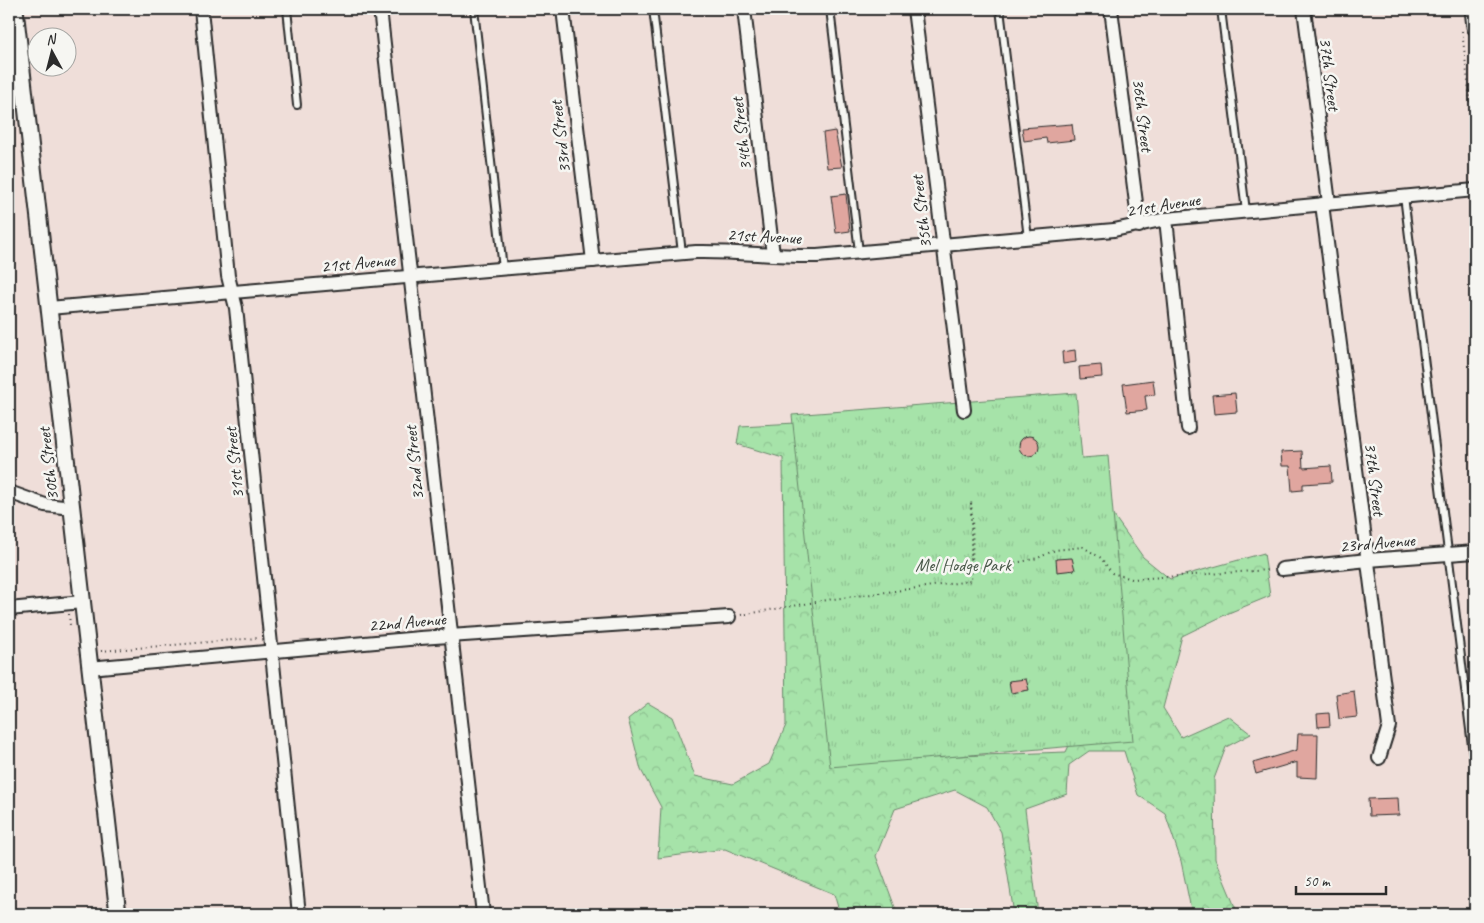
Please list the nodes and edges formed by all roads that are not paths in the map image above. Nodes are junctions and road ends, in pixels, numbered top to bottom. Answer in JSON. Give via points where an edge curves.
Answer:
{"nodes":[{"id":1,"x":15,"y":9,"type":"edge"},
{"id":2,"x":201,"y":9,"type":"edge"},
{"id":3,"x":287,"y":9,"type":"edge"},
{"id":4,"x":380,"y":9,"type":"edge"},
{"id":5,"x":474,"y":9,"type":"edge"},
{"id":6,"x":563,"y":9,"type":"edge"},
{"id":7,"x":653,"y":9,"type":"edge"},
{"id":8,"x":744,"y":9,"type":"edge"},
{"id":9,"x":830,"y":9,"type":"edge"},
{"id":10,"x":914,"y":9,"type":"edge"},
{"id":11,"x":1000,"y":9,"type":"edge"},
{"id":12,"x":1111,"y":9,"type":"edge"},
{"id":13,"x":1221,"y":9,"type":"edge"},
{"id":14,"x":1304,"y":9,"type":"edge"},
{"id":15,"x":1473,"y":9,"type":"edge"},
{"id":16,"x":1468,"y":27,"type":"edge"},
{"id":17,"x":297,"y":105,"type":"dead end"},
{"id":18,"x":1475,"y":190,"type":"edge"},
{"id":19,"x":1404,"y":196,"type":"junction"},
{"id":20,"x":1326,"y":203,"type":"junction"},
{"id":21,"x":1246,"y":211,"type":"junction"},
{"id":22,"x":1166,"y":219,"type":"junction"},
{"id":23,"x":1139,"y":226,"type":"junction"},
{"id":24,"x":1028,"y":238,"type":"junction"},
{"id":25,"x":943,"y":245,"type":"junction"},
{"id":26,"x":859,"y":252,"type":"junction"},
{"id":27,"x":682,"y":253,"type":"junction"},
{"id":28,"x":774,"y":255,"type":"junction"},
{"id":29,"x":592,"y":262,"type":"junction"},
{"id":30,"x":503,"y":269,"type":"junction"},
{"id":31,"x":411,"y":277,"type":"junction"},
{"id":32,"x":232,"y":291,"type":"junction"},
{"id":33,"x":49,"y":308,"type":"junction"},
{"id":34,"x":964,"y":410,"type":"dead end"},
{"id":35,"x":1188,"y":428,"type":"dead end"},
{"id":36,"x":9,"y":492,"type":"edge"},
{"id":37,"x":72,"y":508,"type":"junction"},
{"id":38,"x":1475,"y":552,"type":"edge"},
{"id":39,"x":1448,"y":555,"type":"junction"},
{"id":40,"x":1368,"y":560,"type":"junction"},
{"id":41,"x":1282,"y":569,"type":"road end"},
{"id":42,"x":82,"y":602,"type":"junction"},
{"id":43,"x":9,"y":609,"type":"edge"},
{"id":44,"x":729,"y":616,"type":"road end"},
{"id":45,"x":451,"y":636,"type":"junction"},
{"id":46,"x":270,"y":652,"type":"junction"},
{"id":47,"x":89,"y":668,"type":"junction"},
{"id":48,"x":1380,"y":758,"type":"dead end"},
{"id":49,"x":1475,"y":770,"type":"edge"},
{"id":50,"x":118,"y":914,"type":"edge"},
{"id":51,"x":299,"y":914,"type":"edge"},
{"id":52,"x":483,"y":914,"type":"edge"}],
"edges":[{"from":1,"to":33,"type":"street","name":"30th Street"},
{"from":2,"to":32,"type":"street","name":"31st Street"},
{"from":3,"to":17,"type":"lane"},
{"from":4,"to":31,"type":"street","name":"32nd Street"},
{"from":5,"to":30,"type":"lane"},
{"from":6,"to":29,"type":"street","name":"33rd Street"},
{"from":7,"to":27,"type":"lane"},
{"from":8,"to":28,"type":"street","name":"34th Street"},
{"from":9,"to":26,"type":"lane"},
{"from":10,"to":25,"type":"street","name":"35th Street"},
{"from":11,"to":24,"type":"lane"},
{"from":12,"to":23,"type":"street","name":"36th Street"},
{"from":13,"to":21,"type":"lane"},
{"from":14,"to":20,"type":"street","name":"37th Street"},
{"from":15,"to":16,"type":"street"},
{"from":18,"to":19,"type":"street","name":"21st Avenue"},
{"from":19,"to":20,"type":"street","name":"21st Avenue"},
{"from":19,"to":39,"type":"lane"},
{"from":20,"to":21,"type":"street","name":"21st Avenue"},
{"from":20,"to":40,"type":"street","name":"37th Street"},
{"from":21,"to":22,"type":"street","name":"21st Avenue"},
{"from":22,"to":23,"type":"street","name":"21st Avenue"},
{"from":22,"to":35,"type":"street"},
{"from":23,"to":24,"type":"street","name":"21st Avenue"},
{"from":24,"to":25,"type":"street","name":"21st Avenue"},
{"from":25,"to":26,"type":"street","name":"21st Avenue"},
{"from":25,"to":34,"type":"street","name":"35th Street"},
{"from":26,"to":28,"type":"street","name":"21st Avenue"},
{"from":27,"to":28,"type":"street","name":"21st Avenue","via":[[742,251]]},
{"from":27,"to":29,"type":"street","name":"21st Avenue"},
{"from":29,"to":30,"type":"street","name":"21st Avenue"},
{"from":30,"to":31,"type":"street","name":"21st Avenue"},
{"from":31,"to":32,"type":"street","name":"21st Avenue"},
{"from":31,"to":45,"type":"street","name":"32nd Street"},
{"from":32,"to":33,"type":"street","name":"21st Avenue"},
{"from":32,"to":46,"type":"street","name":"31st Street"},
{"from":33,"to":37,"type":"street","name":"30th Street"},
{"from":36,"to":37,"type":"street","via":[[45,505]]},
{"from":37,"to":42,"type":"street","name":"30th Street"},
{"from":38,"to":39,"type":"street","name":"23rd Avenue"},
{"from":39,"to":40,"type":"street","name":"23rd Avenue"},
{"from":39,"to":49,"type":"lane"},
{"from":40,"to":41,"type":"street","name":"23rd Avenue"},
{"from":40,"to":48,"type":"street","name":"37th Street","via":[[1389,726]]},
{"from":42,"to":43,"type":"street"},
{"from":42,"to":47,"type":"street","name":"30th Street"},
{"from":44,"to":45,"type":"street","name":"22nd Avenue"},
{"from":45,"to":46,"type":"street","name":"22nd Avenue"},
{"from":45,"to":52,"type":"street","name":"32nd Street"},
{"from":46,"to":47,"type":"street","name":"22nd Avenue"},
{"from":46,"to":51,"type":"street","name":"31st Street"},
{"from":47,"to":50,"type":"street","name":"30th Street"}]}
